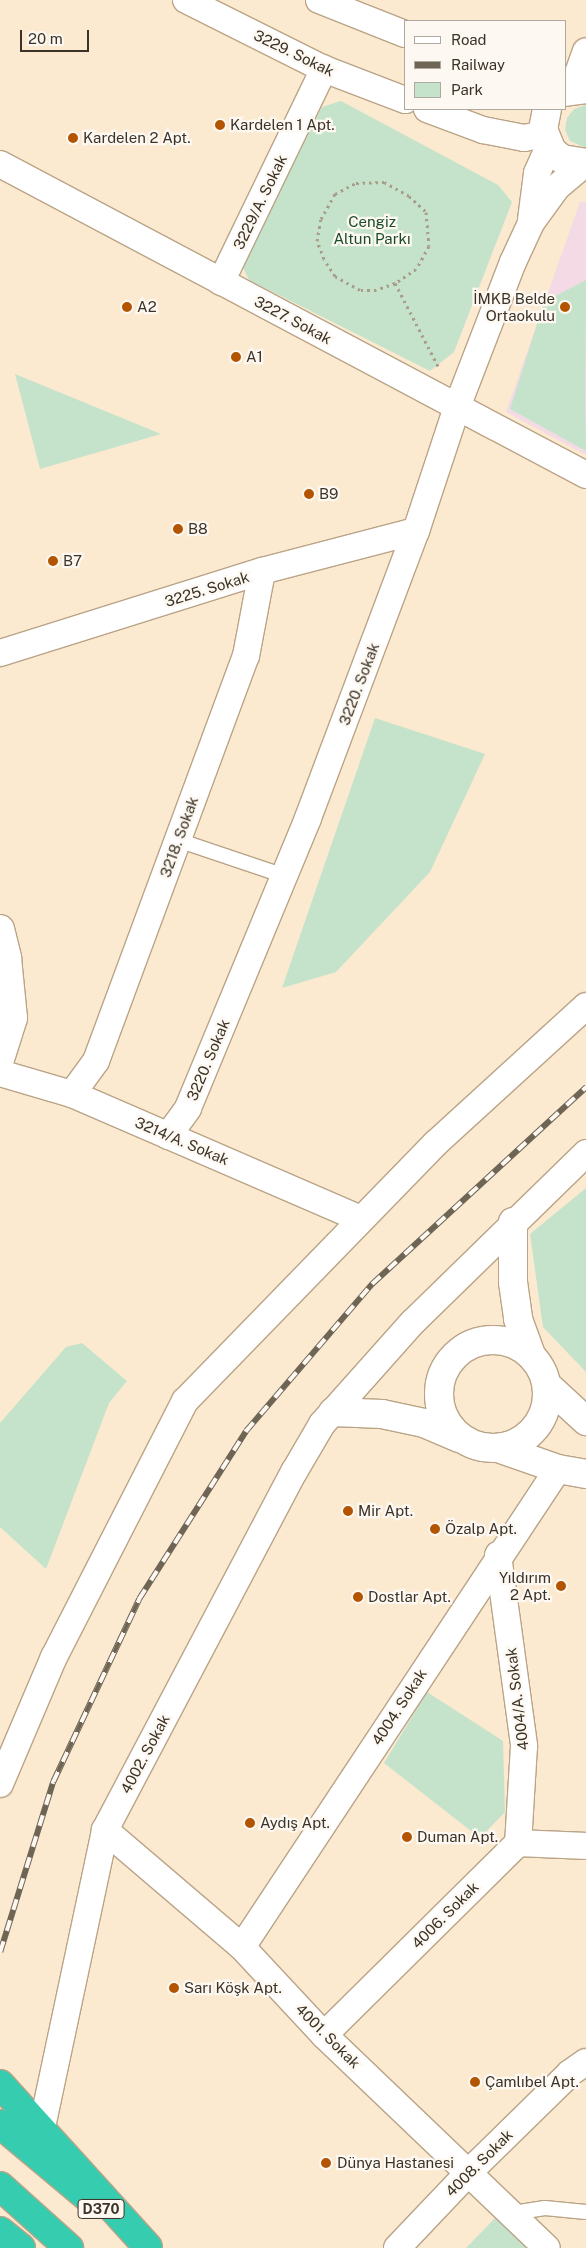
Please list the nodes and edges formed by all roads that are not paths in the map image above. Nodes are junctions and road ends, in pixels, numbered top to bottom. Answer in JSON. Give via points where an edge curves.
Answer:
{"nodes":[{"id":1,"x":186,"y":0,"type":"edge"},
{"id":2,"x":319,"y":0,"type":"edge"},
{"id":3,"x":404,"y":34,"type":"edge"},
{"id":4,"x":586,"y":51,"type":"edge"},
{"id":5,"x":324,"y":69,"type":"junction"},
{"id":6,"x":574,"y":90,"type":"edge"},
{"id":7,"x":404,"y":100,"type":"edge"},
{"id":8,"x":430,"y":110,"type":"edge"},
{"id":9,"x":546,"y":130,"type":"edge"},
{"id":10,"x":586,"y":163,"type":"edge"},
{"id":11,"x":0,"y":164,"type":"edge"},
{"id":12,"x":531,"y":223,"type":"junction"},
{"id":13,"x":221,"y":282,"type":"junction"},
{"id":14,"x":457,"y":407,"type":"junction"},
{"id":15,"x":586,"y":475,"type":"edge"},
{"id":16,"x":416,"y":531,"type":"junction"},
{"id":17,"x":262,"y":571,"type":"junction"},
{"id":18,"x":0,"y":653,"type":"edge"},
{"id":19,"x":178,"y":840,"type":"junction"},
{"id":20,"x":285,"y":876,"type":"junction"},
{"id":21,"x":0,"y":929,"type":"edge"},
{"id":22,"x":586,"y":1006,"type":"edge"},
{"id":23,"x":0,"y":1059,"type":"edge"},
{"id":24,"x":0,"y":1073,"type":"edge"},
{"id":25,"x":72,"y":1094,"type":"junction"},
{"id":26,"x":168,"y":1136,"type":"junction"},
{"id":27,"x":586,"y":1153,"type":"edge"},
{"id":28,"x":361,"y":1219,"type":"junction"},
{"id":29,"x":513,"y":1222,"type":"junction"},
{"id":30,"x":532,"y":1355,"type":"junction"},
{"id":31,"x":548,"y":1386,"type":"junction"},
{"id":32,"x":333,"y":1412,"type":"junction"},
{"id":33,"x":586,"y":1421,"type":"edge"},
{"id":34,"x":463,"y":1440,"type":"junction"},
{"id":35,"x":498,"y":1448,"type":"junction"},
{"id":36,"x":558,"y":1469,"type":"junction"},
{"id":37,"x":586,"y":1474,"type":"edge"},
{"id":38,"x":498,"y":1555,"type":"junction"},
{"id":39,"x":0,"y":1784,"type":"edge"},
{"id":40,"x":105,"y":1830,"type":"junction"},
{"id":41,"x":518,"y":1843,"type":"junction"},
{"id":42,"x":586,"y":1846,"type":"edge"},
{"id":43,"x":242,"y":1947,"type":"junction"},
{"id":44,"x":324,"y":2035,"type":"junction"},
{"id":45,"x":586,"y":2062,"type":"edge"},
{"id":46,"x":8,"y":2091,"type":"edge"},
{"id":47,"x":0,"y":2124,"type":"edge"},
{"id":48,"x":42,"y":2127,"type":"junction"},
{"id":49,"x":469,"y":2172,"type":"junction"},
{"id":50,"x":4,"y":2189,"type":"edge"},
{"id":51,"x":586,"y":2212,"type":"edge"},
{"id":52,"x":514,"y":2214,"type":"junction"},
{"id":53,"x":0,"y":2232,"type":"edge"},
{"id":54,"x":21,"y":2248,"type":"edge"},
{"id":55,"x":68,"y":2248,"type":"edge"},
{"id":56,"x":148,"y":2248,"type":"edge"},
{"id":57,"x":397,"y":2248,"type":"edge"},
{"id":58,"x":546,"y":2248,"type":"edge"}],
"edges":[{"from":1,"to":5,"type":"street","name":"3229. Sokak"},
{"from":2,"to":3,"type":"street"},
{"from":4,"to":6,"type":"street"},
{"from":5,"to":7,"type":"street","name":"3229. Sokak"},
{"from":5,"to":13,"type":"street","name":"3229/A. Sokak"},
{"from":8,"to":9,"type":"street","via":[[483,130],[524,138]]},
{"from":9,"to":10,"type":"street","via":[[562,159]]},
{"from":9,"to":12,"type":"street"},
{"from":10,"to":12,"type":"street","via":[[557,187]]},
{"from":11,"to":13,"type":"street","name":"3227. Sokak"},
{"from":12,"to":14,"type":"street","name":"3220. Sokak"},
{"from":13,"to":14,"type":"street","name":"3227. Sokak"},
{"from":14,"to":15,"type":"street","name":"3227. Sokak"},
{"from":14,"to":16,"type":"street","name":"3220. Sokak"},
{"from":16,"to":17,"type":"street","name":"3225. Sokak"},
{"from":16,"to":20,"type":"street","name":"3220. Sokak"},
{"from":17,"to":18,"type":"street","name":"3225. Sokak"},
{"from":17,"to":19,"type":"street","name":"3218. Sokak","via":[[246,656]]},
{"from":19,"to":20,"type":"lane"},
{"from":19,"to":25,"type":"street","name":"3218. Sokak","via":[[96,1061]]},
{"from":20,"to":26,"type":"street","name":"3220. Sokak","via":[[188,1108]]},
{"from":21,"to":23,"type":"street","via":[[7,958],[13,1018]]},
{"from":22,"to":28,"type":"street","via":[[436,1143]]},
{"from":24,"to":25,"type":"street","name":"3214/A. Sokak"},
{"from":25,"to":26,"type":"street","name":"3214/A. Sokak"},
{"from":26,"to":28,"type":"street","name":"3214/A. Sokak"},
{"from":27,"to":29,"type":"street","name":"4002. Sokak"},
{"from":28,"to":39,"type":"street","via":[[185,1401],[54,1657]]},
{"from":29,"to":30,"type":"street","via":[[513,1282],[518,1320]]},
{"from":29,"to":32,"type":"street","name":"4002. Sokak","via":[[413,1322]]},
{"from":30,"to":31,"type":"street"},
{"from":30,"to":34,"type":"street","via":[[517,1344],[481,1341],[464,1348],[451,1360],[442,1375],[438,1393],[441,1411]]},
{"from":31,"to":33,"type":"street"},
{"from":31,"to":35,"type":"street","via":[[544,1412],[530,1435],[515,1444]]},
{"from":32,"to":34,"type":"street","via":[[382,1414],[424,1423]]},
{"from":32,"to":40,"type":"street","name":"4002. Sokak","via":[[322,1424],[294,1472]]},
{"from":34,"to":35,"type":"street","via":[[480,1447]]},
{"from":35,"to":36,"type":"street"},
{"from":36,"to":37,"type":"street"},
{"from":36,"to":38,"type":"street","name":"4004. Sokak"},
{"from":38,"to":41,"type":"street","name":"4004/A. Sokak","via":[[524,1746]]},
{"from":38,"to":43,"type":"street","name":"4004. Sokak"},
{"from":40,"to":43,"type":"street","name":"4001. Sokak"},
{"from":40,"to":48,"type":"street","name":"4002. Sokak"},
{"from":41,"to":42,"type":"street"},
{"from":41,"to":44,"type":"street","name":"4006. Sokak"},
{"from":43,"to":44,"type":"street","name":"4001. Sokak"},
{"from":44,"to":49,"type":"street","name":"4001. Sokak"},
{"from":45,"to":49,"type":"street","name":"4008. Sokak","via":[[570,2073]]},
{"from":46,"to":48,"type":"highway"},
{"from":47,"to":56,"type":"highway","number":"D370"},
{"from":48,"to":56,"type":"highway"},
{"from":49,"to":52,"type":"street","name":"4001. Sokak"},
{"from":49,"to":57,"type":"street","name":"4008. Sokak"},
{"from":50,"to":55,"type":"highway"},
{"from":51,"to":52,"type":"lane","via":[[545,2208]]},
{"from":52,"to":58,"type":"street","name":"4001. Sokak"},
{"from":53,"to":54,"type":"highway"}]}
